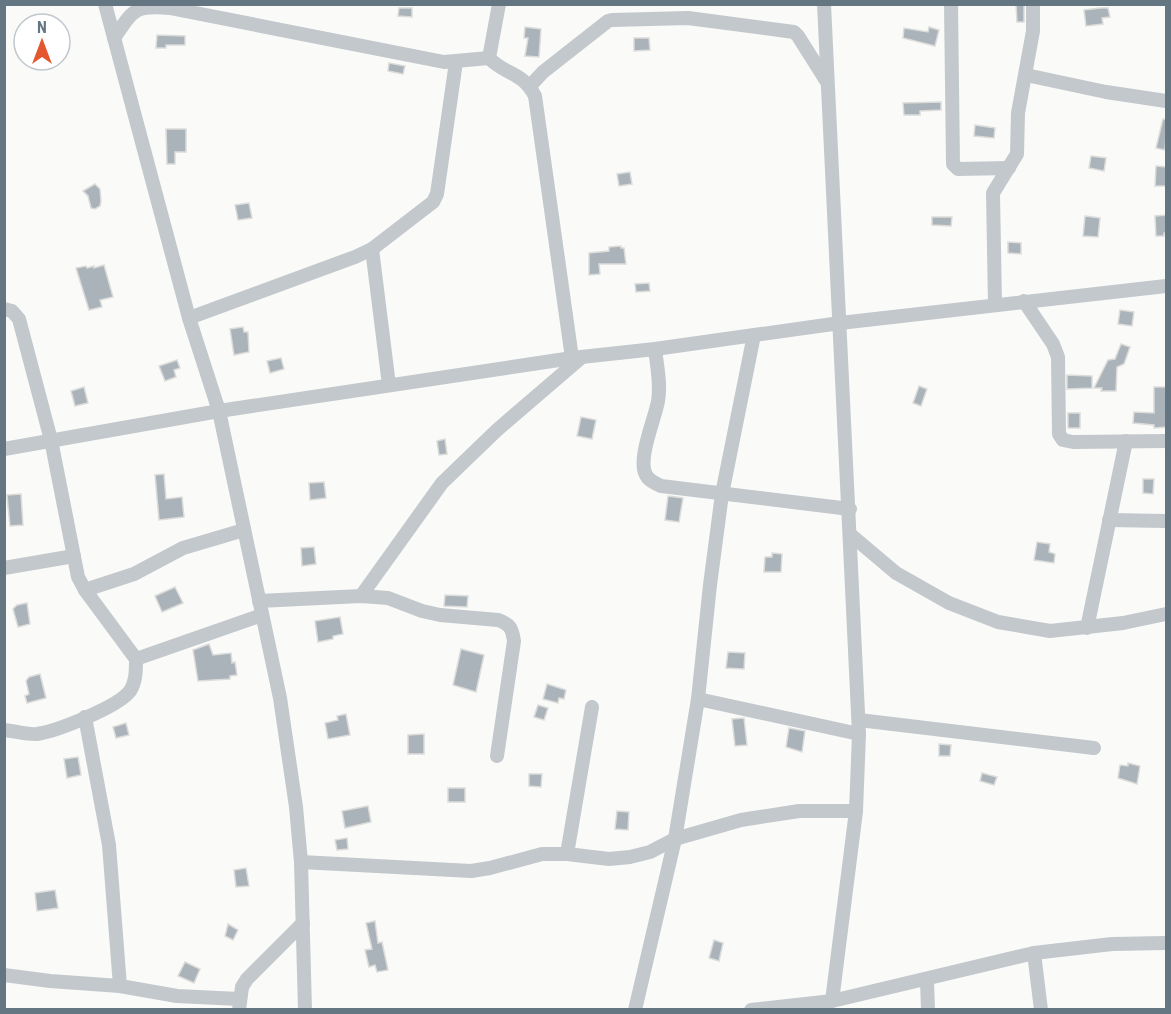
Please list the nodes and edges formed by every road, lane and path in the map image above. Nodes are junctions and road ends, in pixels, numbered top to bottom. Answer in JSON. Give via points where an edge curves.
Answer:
{"nodes":[{"id":1,"x":105,"y":4,"type":"edge"},
{"id":2,"x":498,"y":4,"type":"edge"},
{"id":3,"x":824,"y":4,"type":"edge"},
{"id":4,"x":951,"y":4,"type":"edge"},
{"id":5,"x":1033,"y":4,"type":"edge"},
{"id":6,"x":688,"y":11,"type":"edge"},
{"id":7,"x":114,"y":38,"type":"junction"},
{"id":8,"x":489,"y":58,"type":"junction"},
{"id":9,"x":456,"y":62,"type":"junction"},
{"id":10,"x":1026,"y":75,"type":"junction"},
{"id":11,"x":829,"y":85,"type":"junction"},
{"id":12,"x":530,"y":86,"type":"junction"},
{"id":13,"x":1167,"y":101,"type":"edge"},
{"id":14,"x":1009,"y":168,"type":"junction"},
{"id":15,"x":372,"y":249,"type":"junction"},
{"id":16,"x":1167,"y":286,"type":"edge"},
{"id":17,"x":1024,"y":301,"type":"junction"},
{"id":18,"x":995,"y":305,"type":"junction"},
{"id":19,"x":4,"y":309,"type":"edge"},
{"id":20,"x":189,"y":318,"type":"junction"},
{"id":21,"x":840,"y":323,"type":"junction"},
{"id":22,"x":754,"y":335,"type":"junction"},
{"id":23,"x":656,"y":349,"type":"junction"},
{"id":24,"x":578,"y":357,"type":"junction"},
{"id":25,"x":390,"y":386,"type":"junction"},
{"id":26,"x":219,"y":411,"type":"junction"},
{"id":27,"x":51,"y":440,"type":"junction"},
{"id":28,"x":1126,"y":441,"type":"junction"},
{"id":29,"x":1167,"y":441,"type":"edge"},
{"id":30,"x":4,"y":449,"type":"edge"},
{"id":31,"x":722,"y":494,"type":"junction"},
{"id":32,"x":850,"y":509,"type":"junction"},
{"id":33,"x":1109,"y":520,"type":"junction"},
{"id":34,"x":1167,"y":521,"type":"edge"},
{"id":35,"x":244,"y":530,"type":"junction"},
{"id":36,"x":851,"y":535,"type":"junction"},
{"id":37,"x":74,"y":556,"type":"junction"},
{"id":38,"x":4,"y":568,"type":"edge"},
{"id":39,"x":85,"y":590,"type":"junction"},
{"id":40,"x":361,"y":596,"type":"junction"},
{"id":41,"x":260,"y":608,"type":"junction"},
{"id":42,"x":1167,"y":614,"type":"edge"},
{"id":43,"x":1087,"y":628,"type":"junction"},
{"id":44,"x":136,"y":659,"type":"junction"},
{"id":45,"x":698,"y":699,"type":"junction"},
{"id":46,"x":592,"y":707,"type":"dead end"},
{"id":47,"x":85,"y":717,"type":"junction"},
{"id":48,"x":859,"y":727,"type":"junction"},
{"id":49,"x":4,"y":730,"type":"edge"},
{"id":50,"x":1094,"y":748,"type":"dead end"},
{"id":51,"x":497,"y":756,"type":"dead end"},
{"id":52,"x":856,"y":811,"type":"junction"},
{"id":53,"x":675,"y":839,"type":"junction"},
{"id":54,"x":567,"y":854,"type":"junction"},
{"id":55,"x":301,"y":862,"type":"junction"},
{"id":56,"x":303,"y":923,"type":"junction"},
{"id":57,"x":1167,"y":943,"type":"edge"},
{"id":58,"x":1034,"y":953,"type":"junction"},
{"id":59,"x":4,"y":975,"type":"edge"},
{"id":60,"x":927,"y":980,"type":"junction"},
{"id":61,"x":120,"y":986,"type":"junction"},
{"id":62,"x":832,"y":1001,"type":"junction"},
{"id":63,"x":239,"y":1004,"type":"edge"},
{"id":64,"x":787,"y":1008,"type":"edge"},
{"id":65,"x":305,"y":1010,"type":"edge"},
{"id":66,"x":635,"y":1010,"type":"edge"},
{"id":67,"x":751,"y":1010,"type":"edge"},
{"id":68,"x":928,"y":1010,"type":"edge"},
{"id":69,"x":1041,"y":1010,"type":"edge"}],
"edges":[{"from":1,"to":7,"type":"street"},
{"from":2,"to":8,"type":"street"},
{"from":3,"to":11,"type":"street"},
{"from":4,"to":14,"type":"street","via":[[952,164],[958,169]]},
{"from":5,"to":10,"type":"street"},
{"from":6,"to":11,"type":"street","via":[[794,32]]},
{"from":6,"to":12,"type":"street","via":[[608,21]]},
{"from":7,"to":9,"type":"street","via":[[132,12],[141,8],[170,8]]},
{"from":7,"to":20,"type":"street"},
{"from":8,"to":9,"type":"street"},
{"from":8,"to":12,"type":"street"},
{"from":9,"to":15,"type":"street","via":[[433,202]]},
{"from":10,"to":13,"type":"street"},
{"from":10,"to":14,"type":"street","via":[[1018,113],[1017,154]]},
{"from":11,"to":21,"type":"street"},
{"from":12,"to":24,"type":"street","via":[[538,110],[545,172]]},
{"from":14,"to":18,"type":"street","via":[[993,193]]},
{"from":15,"to":20,"type":"street"},
{"from":15,"to":25,"type":"street"},
{"from":16,"to":17,"type":"street"},
{"from":17,"to":18,"type":"street"},
{"from":17,"to":28,"type":"street","via":[[1058,357],[1059,434],[1073,442]]},
{"from":18,"to":21,"type":"street"},
{"from":19,"to":27,"type":"street","via":[[19,319]]},
{"from":20,"to":26,"type":"street"},
{"from":21,"to":22,"type":"street"},
{"from":21,"to":32,"type":"street"},
{"from":22,"to":23,"type":"street"},
{"from":22,"to":31,"type":"street"},
{"from":23,"to":24,"type":"street"},
{"from":23,"to":31,"type":"street","via":[[658,401],[645,451],[645,474],[661,486]]},
{"from":24,"to":25,"type":"street"},
{"from":24,"to":40,"type":"street","via":[[442,483]]},
{"from":25,"to":26,"type":"street"},
{"from":26,"to":27,"type":"street"},
{"from":26,"to":35,"type":"street"},
{"from":27,"to":30,"type":"street"},
{"from":27,"to":37,"type":"street"},
{"from":28,"to":29,"type":"street"},
{"from":28,"to":33,"type":"street"},
{"from":31,"to":32,"type":"street"},
{"from":31,"to":45,"type":"street"},
{"from":32,"to":36,"type":"street"},
{"from":33,"to":34,"type":"street"},
{"from":33,"to":43,"type":"street"},
{"from":35,"to":39,"type":"street","via":[[183,548],[134,574]]},
{"from":35,"to":41,"type":"street"},
{"from":36,"to":43,"type":"street","via":[[896,573],[949,603],[998,622],[1050,631]]},
{"from":36,"to":48,"type":"street"},
{"from":37,"to":38,"type":"street"},
{"from":37,"to":39,"type":"street"},
{"from":39,"to":44,"type":"street"},
{"from":40,"to":41,"type":"street"},
{"from":40,"to":51,"type":"street","via":[[388,598],[440,615],[507,622],[514,641]]},
{"from":41,"to":44,"type":"street"},
{"from":41,"to":55,"type":"street","via":[[280,698]]},
{"from":42,"to":43,"type":"street"},
{"from":44,"to":47,"type":"street","via":[[135,681],[129,692],[117,703]]},
{"from":45,"to":48,"type":"street"},
{"from":45,"to":53,"type":"street"},
{"from":46,"to":54,"type":"street"},
{"from":47,"to":49,"type":"street","via":[[34,734]]},
{"from":47,"to":61,"type":"street","via":[[109,845]]},
{"from":48,"to":50,"type":"street"},
{"from":48,"to":52,"type":"street"},
{"from":52,"to":53,"type":"street","via":[[799,812],[741,820]]},
{"from":52,"to":62,"type":"street"},
{"from":53,"to":54,"type":"street","via":[[630,858]]},
{"from":53,"to":66,"type":"street"},
{"from":54,"to":55,"type":"street","via":[[542,854],[471,871]]},
{"from":55,"to":56,"type":"street"},
{"from":56,"to":63,"type":"street","via":[[247,979]]},
{"from":56,"to":65,"type":"street"},
{"from":57,"to":58,"type":"street","via":[[1112,944]]},
{"from":58,"to":60,"type":"street"},
{"from":58,"to":69,"type":"street"},
{"from":59,"to":61,"type":"street"},
{"from":60,"to":62,"type":"street"},
{"from":60,"to":68,"type":"street"},
{"from":61,"to":63,"type":"street"},
{"from":62,"to":64,"type":"street"},
{"from":64,"to":67,"type":"street"}]}
